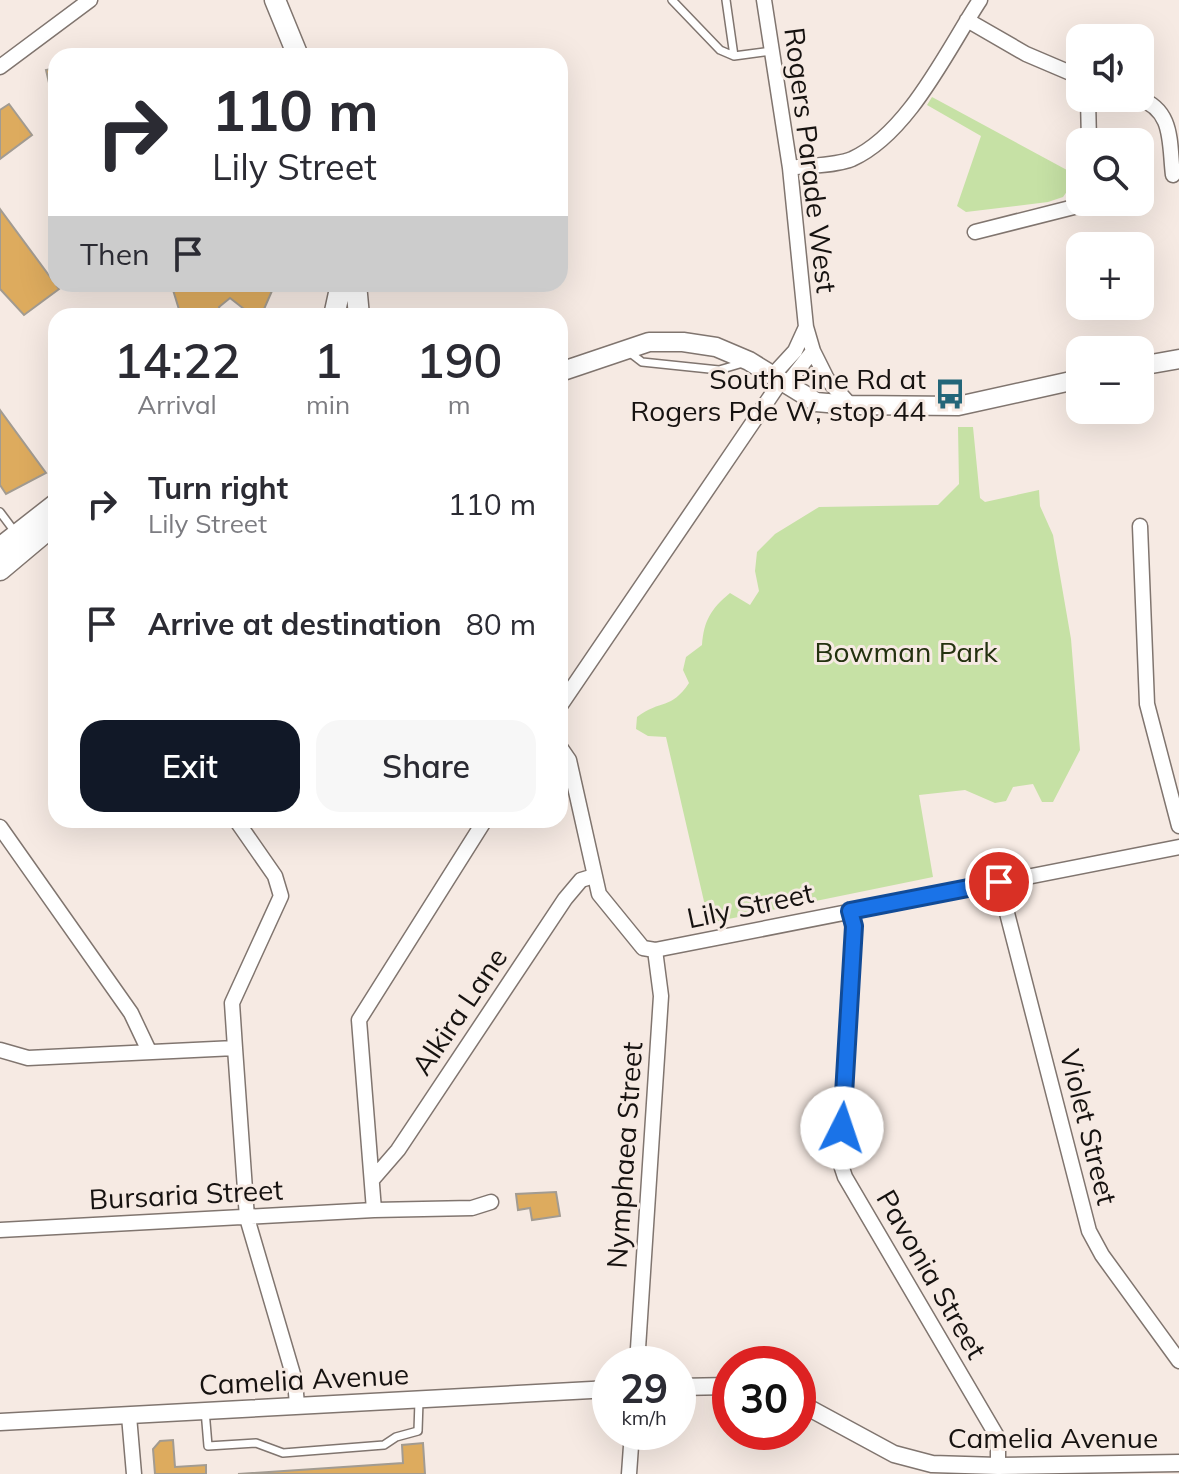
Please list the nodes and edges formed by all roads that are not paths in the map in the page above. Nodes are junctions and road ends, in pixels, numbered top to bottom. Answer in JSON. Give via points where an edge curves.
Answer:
{"nodes":[{"id":1,"x":90,"y":0,"type":"edge"},
{"id":2,"x":275,"y":0,"type":"edge"},
{"id":3,"x":672,"y":0,"type":"edge"},
{"id":4,"x":726,"y":0,"type":"edge"},
{"id":5,"x":764,"y":0,"type":"edge"},
{"id":6,"x":980,"y":0,"type":"edge"},
{"id":7,"x":967,"y":20,"type":"junction"},
{"id":8,"x":295,"y":48,"type":"edge"},
{"id":9,"x":772,"y":51,"type":"junction"},
{"id":10,"x":734,"y":56,"type":"junction"},
{"id":11,"x":0,"y":67,"type":"edge"},
{"id":12,"x":1066,"y":71,"type":"edge"},
{"id":13,"x":1154,"y":105,"type":"edge"},
{"id":14,"x":790,"y":168,"type":"junction"},
{"id":15,"x":1173,"y":175,"type":"dead end"},
{"id":16,"x":1066,"y":209,"type":"edge"},
{"id":17,"x":975,"y":232,"type":"dead end"},
{"id":18,"x":806,"y":327,"type":"junction"},
{"id":19,"x":813,"y":351,"type":"junction"},
{"id":20,"x":1179,"y":359,"type":"edge"},
{"id":21,"x":1154,"y":363,"type":"edge"},
{"id":22,"x":568,"y":369,"type":"edge"},
{"id":23,"x":780,"y":381,"type":"junction"},
{"id":24,"x":1066,"y":382,"type":"edge"},
{"id":25,"x":850,"y":405,"type":"junction"},
{"id":26,"x":48,"y":510,"type":"edge"},
{"id":27,"x":0,"y":512,"type":"edge"},
{"id":28,"x":1140,"y":526,"type":"dead end"},
{"id":29,"x":48,"y":530,"type":"edge"},
{"id":30,"x":16,"y":534,"type":"junction"},
{"id":31,"x":0,"y":548,"type":"edge"},
{"id":32,"x":0,"y":570,"type":"edge"},
{"id":33,"x":568,"y":694,"type":"edge"},
{"id":34,"x":568,"y":759,"type":"edge"},
{"id":35,"x":1179,"y":826,"type":"edge"},
{"id":36,"x":0,"y":827,"type":"edge"},
{"id":37,"x":242,"y":828,"type":"edge"},
{"id":38,"x":480,"y":828,"type":"edge"},
{"id":39,"x":1179,"y":847,"type":"edge"},
{"id":40,"x":594,"y":876,"type":"junction"},
{"id":41,"x":999,"y":882,"type":"junction"},
{"id":42,"x":850,"y":911,"type":"junction"},
{"id":43,"x":655,"y":950,"type":"junction"},
{"id":44,"x":235,"y":1048,"type":"junction"},
{"id":45,"x":0,"y":1050,"type":"edge"},
{"id":46,"x":149,"y":1051,"type":"junction"},
{"id":47,"x":372,"y":1180,"type":"junction"},
{"id":48,"x":491,"y":1202,"type":"dead end"},
{"id":49,"x":374,"y":1210,"type":"junction"},
{"id":50,"x":247,"y":1218,"type":"junction"},
{"id":51,"x":0,"y":1230,"type":"edge"},
{"id":52,"x":638,"y":1346,"type":"edge"},
{"id":53,"x":1179,"y":1361,"type":"edge"},
{"id":54,"x":592,"y":1390,"type":"edge"},
{"id":55,"x":418,"y":1399,"type":"junction"},
{"id":56,"x":297,"y":1405,"type":"junction"},
{"id":57,"x":205,"y":1410,"type":"junction"},
{"id":58,"x":816,"y":1412,"type":"edge"},
{"id":59,"x":129,"y":1416,"type":"junction"},
{"id":60,"x":0,"y":1422,"type":"edge"},
{"id":61,"x":631,"y":1450,"type":"edge"},
{"id":62,"x":1179,"y":1463,"type":"edge"},
{"id":63,"x":998,"y":1466,"type":"junction"},
{"id":64,"x":134,"y":1474,"type":"edge"},
{"id":65,"x":629,"y":1474,"type":"edge"}],
"edges":[{"from":1,"to":11,"type":"street"},
{"from":2,"to":8,"type":"main road"},
{"from":3,"to":10,"type":"lane","via":[[712,43]]},
{"from":4,"to":10,"type":"lane"},
{"from":5,"to":9,"type":"street","name":"Rogers Parade West"},
{"from":6,"to":7,"type":"street"},
{"from":7,"to":12,"type":"street"},
{"from":7,"to":14,"type":"street","via":[[920,96],[872,147],[850,160]]},
{"from":9,"to":10,"type":"lane"},
{"from":9,"to":14,"type":"street","name":"Rogers Parade West"},
{"from":13,"to":15,"type":"street","via":[[1165,115]]},
{"from":14,"to":18,"type":"street","name":"Rogers Parade West"},
{"from":16,"to":17,"type":"street"},
{"from":18,"to":19,"type":"street","name":"Rogers Parade West"},
{"from":18,"to":23,"type":"street","name":"Rogers Parade West"},
{"from":19,"to":23,"type":"street"},
{"from":19,"to":25,"type":"street","name":"Rogers Parade West","via":[[827,379]]},
{"from":20,"to":21,"type":"main road"},
{"from":22,"to":23,"type":"main road","via":[[649,342],[683,342],[716,347]]},
{"from":23,"to":25,"type":"main road","via":[[816,402]]},
{"from":23,"to":33,"type":"street"},
{"from":24,"to":25,"type":"main road","via":[[958,406]]},
{"from":26,"to":30,"type":"main road"},
{"from":27,"to":30,"type":"lane"},
{"from":28,"to":35,"type":"street","via":[[1147,704]]},
{"from":29,"to":32,"type":"main road"},
{"from":30,"to":31,"type":"main road"},
{"from":34,"to":40,"type":"street","name":"Lily Street"},
{"from":36,"to":46,"type":"street","via":[[131,1013]]},
{"from":37,"to":44,"type":"street","via":[[275,876],[281,896],[232,1003]]},
{"from":38,"to":47,"type":"street","via":[[359,1020]]},
{"from":39,"to":41,"type":"street","name":"Lily Street"},
{"from":40,"to":43,"type":"street","name":"Lily Street","via":[[599,894],[630,934],[643,948]]},
{"from":40,"to":47,"type":"street","name":"Alkira Lane","via":[[581,880],[565,899],[398,1150]]},
{"from":41,"to":42,"type":"street","name":"Lily Street"},
{"from":41,"to":53,"type":"street","name":"Violet Street","via":[[1089,1231]]},
{"from":42,"to":43,"type":"street","name":"Lily Street"},
{"from":42,"to":63,"type":"street","name":"Pavonia Street","via":[[854,926],[839,1159],[998,1438]]},
{"from":43,"to":52,"type":"street","name":"Nymphaea Street","via":[[661,996]]},
{"from":44,"to":46,"type":"street"},
{"from":44,"to":50,"type":"street"},
{"from":45,"to":46,"type":"street","via":[[28,1058]]},
{"from":47,"to":49,"type":"street"},
{"from":48,"to":49,"type":"street","name":"Bursaria Street","via":[[472,1208]]},
{"from":49,"to":50,"type":"street","name":"Bursaria Street"},
{"from":50,"to":51,"type":"street","name":"Bursaria Street"},
{"from":50,"to":56,"type":"street","via":[[295,1381]]},
{"from":54,"to":55,"type":"street","name":"Camelia Avenue"},
{"from":55,"to":56,"type":"street","name":"Camelia Avenue"},
{"from":55,"to":57,"type":"lane","via":[[418,1431],[376,1448],[314,1452],[283,1453],[256,1443],[208,1446]]},
{"from":56,"to":57,"type":"street","name":"Camelia Avenue"},
{"from":57,"to":59,"type":"street","name":"Camelia Avenue"},
{"from":58,"to":63,"type":"street","name":"Camelia Avenue","via":[[894,1454],[944,1465]]},
{"from":59,"to":60,"type":"street","name":"Camelia Avenue"},
{"from":59,"to":64,"type":"street"},
{"from":61,"to":65,"type":"street"},
{"from":62,"to":63,"type":"street","name":"Camelia Avenue"}]}
